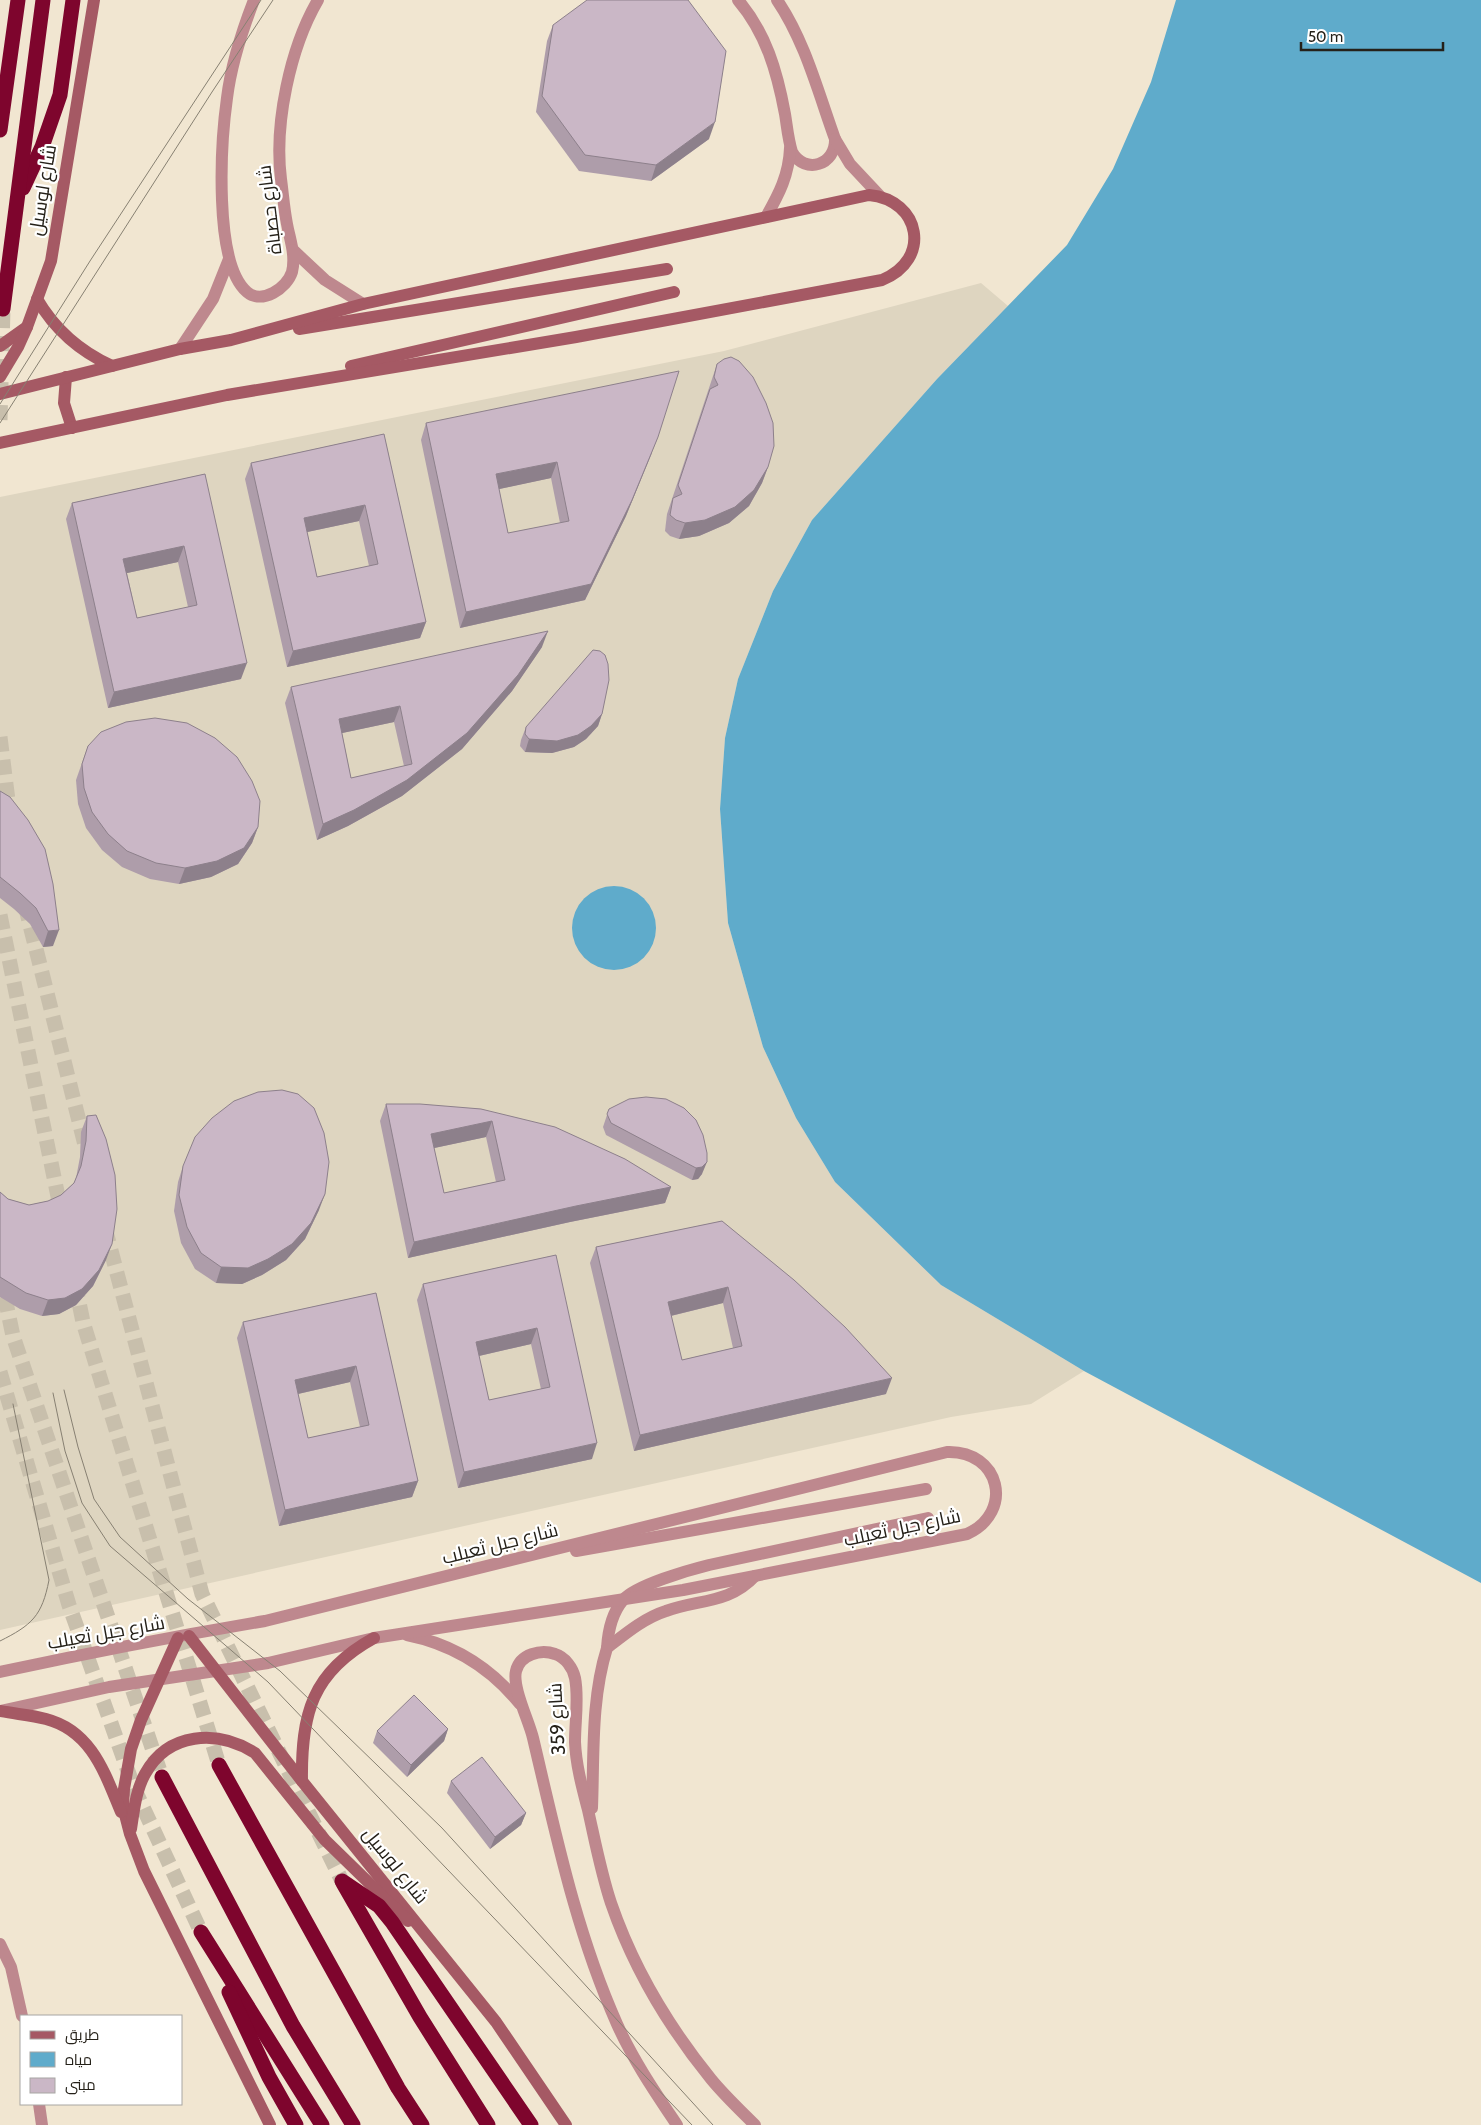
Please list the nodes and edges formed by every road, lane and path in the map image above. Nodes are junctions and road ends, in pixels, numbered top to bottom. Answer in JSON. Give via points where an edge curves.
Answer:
{"nodes":[{"id":1,"x":18,"y":0,"type":"edge"},
{"id":2,"x":43,"y":0,"type":"edge"},
{"id":3,"x":73,"y":0,"type":"edge"},
{"id":4,"x":94,"y":0,"type":"edge"},
{"id":5,"x":254,"y":0,"type":"edge"},
{"id":6,"x":738,"y":0,"type":"edge"},
{"id":7,"x":777,"y":0,"type":"edge"},
{"id":8,"x":318,"y":2,"type":"edge"},
{"id":9,"x":0,"y":130,"type":"edge"},
{"id":10,"x":835,"y":138,"type":"junction"},
{"id":11,"x":790,"y":146,"type":"junction"},
{"id":12,"x":18,"y":196,"type":"junction"},
{"id":13,"x":880,"y":196,"type":"junction"},
{"id":14,"x":766,"y":217,"type":"junction"},
{"id":15,"x":293,"y":250,"type":"junction"},
{"id":16,"x":229,"y":259,"type":"junction"},
{"id":17,"x":667,"y":269,"type":"dead end"},
{"id":18,"x":674,"y":292,"type":"dead end"},
{"id":19,"x":37,"y":299,"type":"junction"},
{"id":20,"x":363,"y":304,"type":"junction"},
{"id":21,"x":3,"y":308,"type":"dead end"},
{"id":22,"x":27,"y":327,"type":"junction"},
{"id":23,"x":231,"y":340,"type":"junction"},
{"id":24,"x":0,"y":346,"type":"edge"},
{"id":25,"x":180,"y":350,"type":"junction"},
{"id":26,"x":112,"y":366,"type":"junction"},
{"id":27,"x":0,"y":376,"type":"edge"},
{"id":28,"x":66,"y":378,"type":"junction"},
{"id":29,"x":0,"y":394,"type":"edge"},
{"id":30,"x":226,"y":395,"type":"junction"},
{"id":31,"x":72,"y":428,"type":"junction"},
{"id":32,"x":0,"y":441,"type":"edge"},
{"id":33,"x":926,"y":1489,"type":"dead end"},
{"id":34,"x":928,"y":1518,"type":"dead end"},
{"id":35,"x":460,"y":1572,"type":"junction"},
{"id":36,"x":755,"y":1576,"type":"junction"},
{"id":37,"x":623,"y":1599,"type":"junction"},
{"id":38,"x":400,"y":1634,"type":"junction"},
{"id":39,"x":184,"y":1637,"type":"junction"},
{"id":40,"x":374,"y":1638,"type":"junction"},
{"id":41,"x":606,"y":1648,"type":"junction"},
{"id":42,"x":0,"y":1672,"type":"edge"},
{"id":43,"x":216,"y":1672,"type":"junction"},
{"id":44,"x":161,"y":1679,"type":"junction"},
{"id":45,"x":0,"y":1711,"type":"edge"},
{"id":46,"x":525,"y":1711,"type":"junction"},
{"id":47,"x":219,"y":1765,"type":"tunnel mouth"},
{"id":48,"x":162,"y":1777,"type":"tunnel mouth"},
{"id":49,"x":302,"y":1781,"type":"junction"},
{"id":50,"x":592,"y":1826,"type":"junction"},
{"id":51,"x":130,"y":1834,"type":"junction"},
{"id":52,"x":0,"y":1944,"type":"edge"},
{"id":53,"x":435,"y":1944,"type":"junction"},
{"id":54,"x":22,"y":2015,"type":"edge"},
{"id":55,"x":39,"y":2105,"type":"edge"},
{"id":56,"x":42,"y":2125,"type":"edge"},
{"id":57,"x":270,"y":2125,"type":"edge"},
{"id":58,"x":296,"y":2125,"type":"edge"},
{"id":59,"x":322,"y":2125,"type":"edge"},
{"id":60,"x":352,"y":2125,"type":"edge"},
{"id":61,"x":422,"y":2125,"type":"edge"},
{"id":62,"x":488,"y":2125,"type":"edge"},
{"id":63,"x":531,"y":2125,"type":"edge"},
{"id":64,"x":566,"y":2125,"type":"edge"},
{"id":65,"x":677,"y":2125,"type":"edge"},
{"id":66,"x":755,"y":2125,"type":"edge"}],
"edges":[{"from":1,"to":9,"type":"highway"},
{"from":2,"to":12,"type":"highway"},
{"from":3,"to":12,"type":"highway","via":[[60,95],[42,147]]},
{"from":4,"to":19,"type":"street","name":"شارع لوسيل","via":[[51,261]]},
{"from":5,"to":16,"type":"street","name":"شارع حصباة","via":[[244,25],[227,97],[222,152],[224,222]]},
{"from":6,"to":11,"type":"street","via":[[761,32],[770,53]]},
{"from":7,"to":10,"type":"street","via":[[802,43]]},
{"from":8,"to":15,"type":"street","name":"شارع حصباة","via":[[298,46],[286,88],[281,132],[280,176]]},
{"from":10,"to":11,"type":"street","via":[[830,157],[813,166],[795,158]]},
{"from":10,"to":13,"type":"street","via":[[850,164]]},
{"from":11,"to":14,"type":"street","via":[[788,171]]},
{"from":12,"to":21,"type":"highway"},
{"from":13,"to":14,"type":"street","via":[[859,197]]},
{"from":13,"to":30,"type":"street","via":[[906,212],[914,237],[908,261],[896,273],[882,280]]},
{"from":14,"to":20,"type":"street"},
{"from":15,"to":16,"type":"street","name":"شارع حصباة","via":[[291,274],[285,285],[262,296],[249,294],[238,284]]},
{"from":15,"to":20,"type":"street","via":[[325,280]]},
{"from":16,"to":25,"type":"street","via":[[213,299]]},
{"from":17,"to":23,"type":"street"},
{"from":18,"to":30,"type":"street"},
{"from":19,"to":22,"type":"street","name":"شارع لوسيل"},
{"from":19,"to":26,"type":"street","via":[[52,322],[71,341]]},
{"from":20,"to":23,"type":"street"},
{"from":22,"to":24,"type":"street"},
{"from":22,"to":27,"type":"street","name":"شارع لوسيل"},
{"from":23,"to":25,"type":"street"},
{"from":25,"to":26,"type":"street"},
{"from":26,"to":28,"type":"street"},
{"from":28,"to":29,"type":"street"},
{"from":28,"to":31,"type":"street","via":[[64,403]]},
{"from":30,"to":31,"type":"street"},
{"from":31,"to":32,"type":"street"},
{"from":33,"to":35,"type":"street"},
{"from":34,"to":37,"type":"street","via":[[679,1573]]},
{"from":35,"to":36,"type":"street","name":"شارع جبل ثعيلب","via":[[947,1452],[975,1457],[994,1478],[994,1507],[984,1524],[967,1534]]},
{"from":35,"to":39,"type":"street","name":"شارع جبل ثعيلب","via":[[265,1621]]},
{"from":36,"to":37,"type":"street","name":"شارع جبل ثعيلب"},
{"from":36,"to":41,"type":"street","via":[[747,1585],[725,1597],[667,1610],[649,1618]]},
{"from":37,"to":38,"type":"street","name":"شارع جبل ثعيلب"},
{"from":37,"to":41,"type":"street","via":[[614,1614]]},
{"from":38,"to":40,"type":"street","name":"شارع جبل ثعيلب"},
{"from":38,"to":46,"type":"street","via":[[437,1643],[471,1660],[500,1682]]},
{"from":39,"to":42,"type":"street","name":"شارع جبل ثعيلب","via":[[101,1650]]},
{"from":39,"to":43,"type":"street","name":"شارع لوسيل"},
{"from":39,"to":44,"type":"street"},
{"from":40,"to":43,"type":"street","name":"شارع جبل ثعيلب"},
{"from":40,"to":49,"type":"street","via":[[358,1647],[331,1671],[312,1702],[302,1737]]},
{"from":41,"to":50,"type":"street","via":[[594,1720]]},
{"from":43,"to":44,"type":"street","name":"شارع جبل ثعيلب"},
{"from":43,"to":49,"type":"street","name":"شارع لوسيل"},
{"from":44,"to":45,"type":"street","name":"شارع جبل ثعيلب"},
{"from":44,"to":51,"type":"street","via":[[141,1720],[127,1770],[123,1807]]},
{"from":45,"to":51,"type":"street","via":[[48,1719],[74,1731],[87,1743],[97,1757]]},
{"from":46,"to":50,"type":"street","name":"شارع 359","via":[[515,1672],[520,1663],[534,1653],[556,1654],[564,1659],[574,1676],[576,1758]]},
{"from":46,"to":65,"type":"street","name":"شارع 359","via":[[569,1889],[591,1961],[640,2071]]},
{"from":47,"to":61,"type":"highway","via":[[398,2088]]},
{"from":48,"to":60,"type":"highway","via":[[293,2026]]},
{"from":49,"to":53,"type":"street","name":"شارع لوسيل"},
{"from":50,"to":66,"type":"street","name":"شارع 359","via":[[612,1905],[654,1999],[712,2080]]},
{"from":51,"to":53,"type":"street","via":[[138,1791],[154,1759],[171,1747],[193,1739],[224,1739],[240,1744],[260,1759],[325,1840],[393,1908]]},
{"from":51,"to":57,"type":"street","via":[[144,1870]]},
{"from":52,"to":54,"type":"street","via":[[11,1968]]},
{"from":53,"to":64,"type":"street","name":"شارع لوسيل","via":[[496,2022]]},
{"from":55,"to":56,"type":"street"},
{"from":58,"to":59,"type":"highway","via":[[269,2077],[201,1932]]},
{"from":62,"to":63,"type":"highway","via":[[420,2017],[342,1881],[372,1901],[392,1922]]}]}
